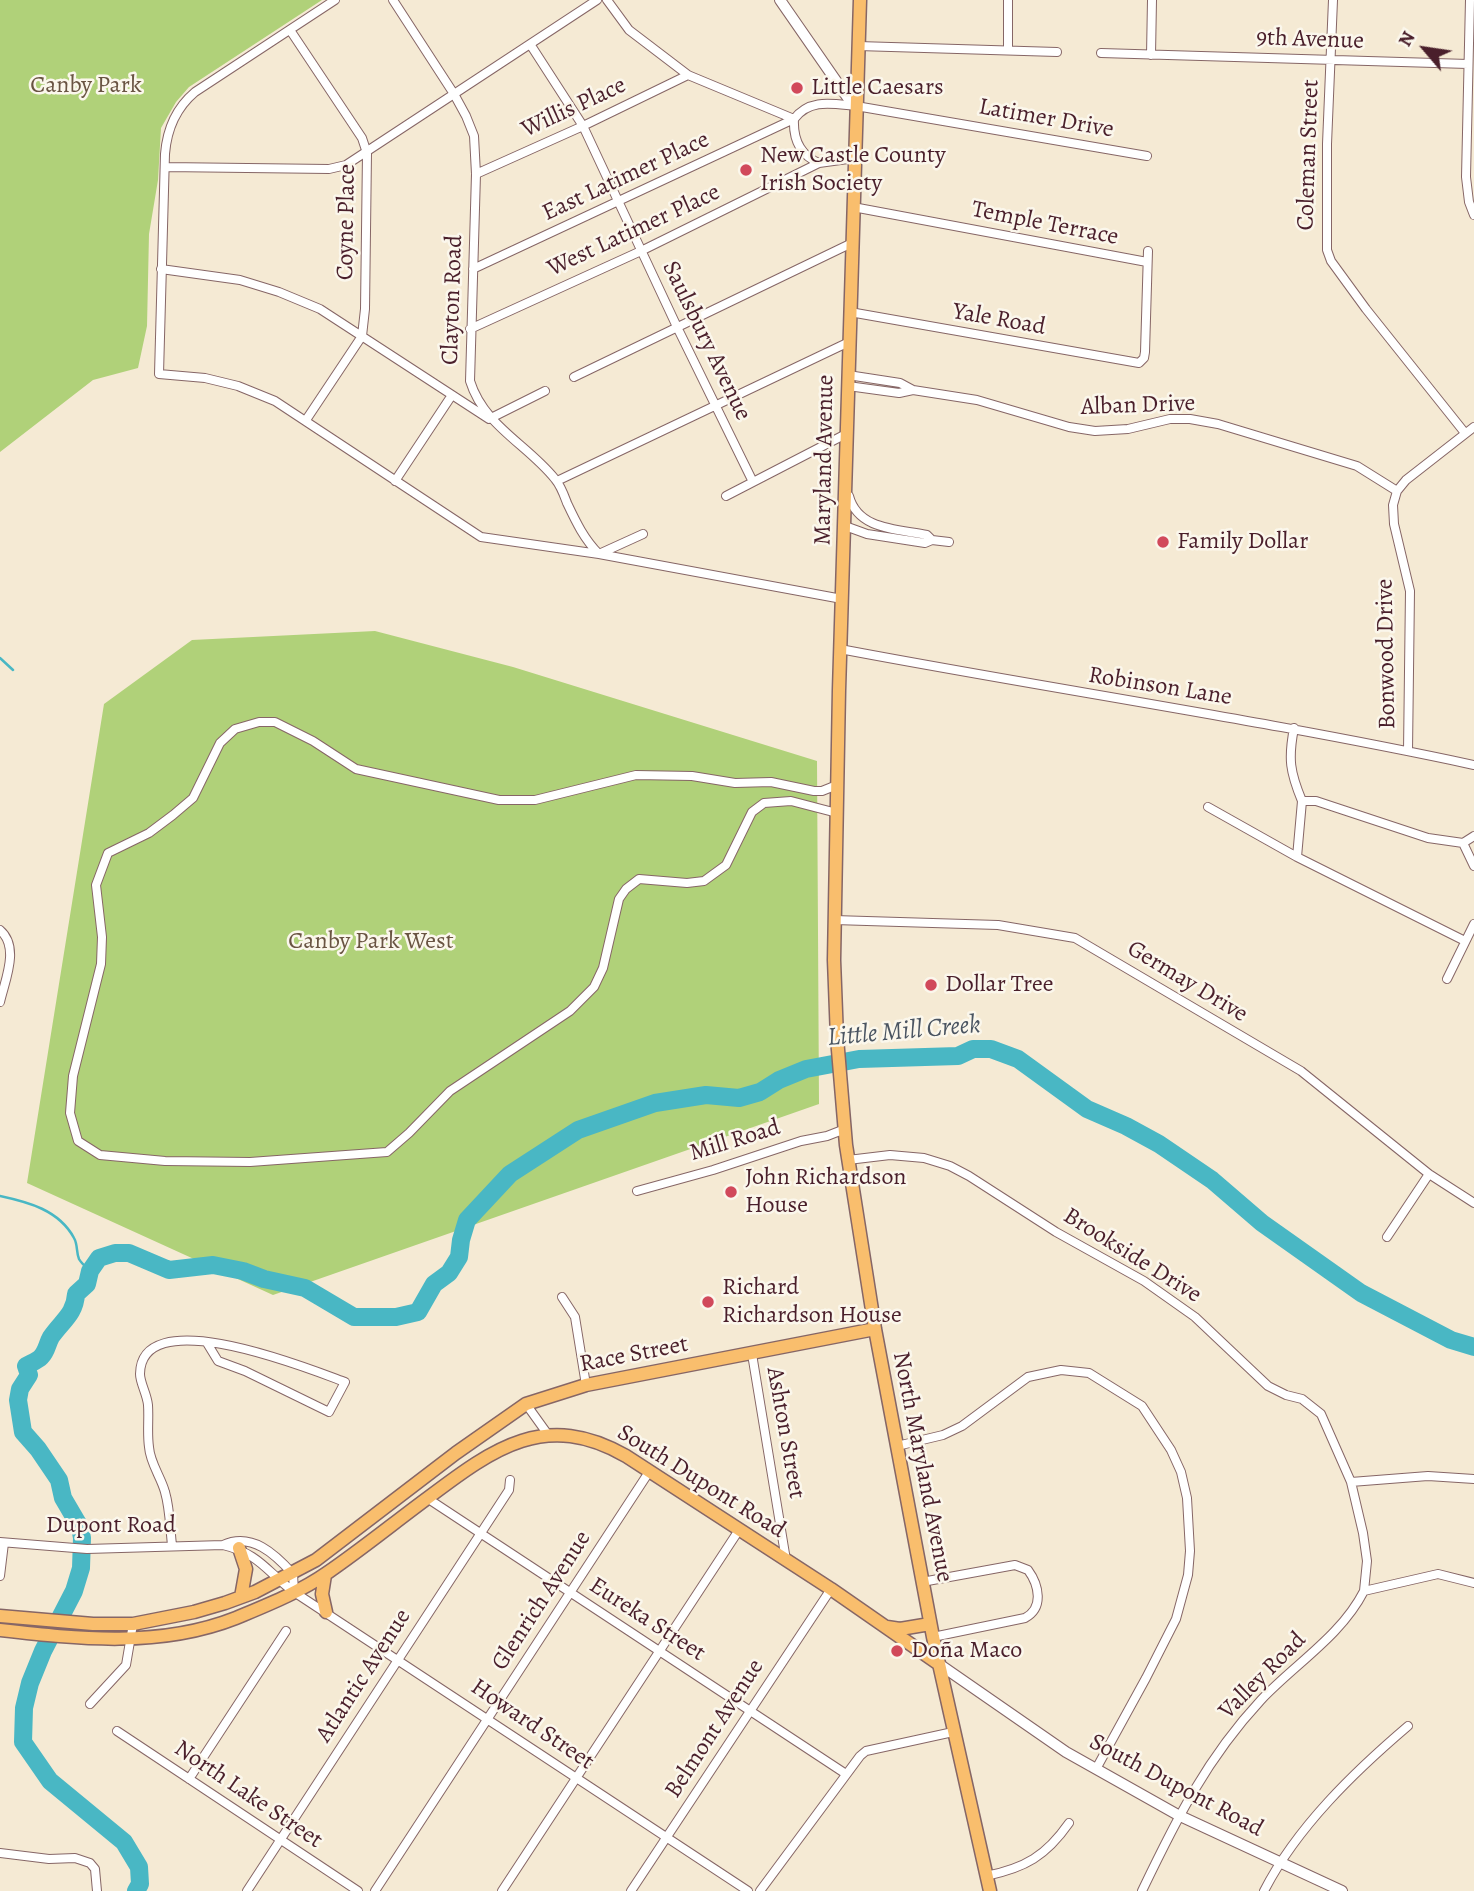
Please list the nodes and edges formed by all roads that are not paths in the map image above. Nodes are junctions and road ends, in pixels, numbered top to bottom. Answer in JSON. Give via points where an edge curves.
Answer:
{"nodes":[{"id":1,"x":335,"y":0,"type":"edge"},
{"id":2,"x":393,"y":0,"type":"edge"},
{"id":3,"x":597,"y":0,"type":"edge"},
{"id":4,"x":607,"y":0,"type":"edge"},
{"id":5,"x":780,"y":0,"type":"edge"},
{"id":6,"x":860,"y":0,"type":"edge"},
{"id":7,"x":1008,"y":0,"type":"edge"},
{"id":8,"x":1152,"y":0,"type":"edge"},
{"id":9,"x":1333,"y":0,"type":"edge"},
{"id":10,"x":1470,"y":0,"type":"edge"},
{"id":11,"x":290,"y":30,"type":"junction"},
{"id":12,"x":530,"y":44,"type":"junction"},
{"id":13,"x":858,"y":46,"type":"junction"},
{"id":14,"x":1007,"y":49,"type":"junction"},
{"id":15,"x":1057,"y":52,"type":"dead end"},
{"id":16,"x":1101,"y":53,"type":"dead end"},
{"id":17,"x":1151,"y":55,"type":"junction"},
{"id":18,"x":1331,"y":60,"type":"junction"},
{"id":19,"x":1468,"y":64,"type":"junction"},
{"id":20,"x":688,"y":75,"type":"junction"},
{"id":21,"x":454,"y":94,"type":"junction"},
{"id":22,"x":856,"y":106,"type":"junction"},
{"id":23,"x":794,"y":119,"type":"junction"},
{"id":24,"x":583,"y":126,"type":"junction"},
{"id":25,"x":367,"y":153,"type":"junction"},
{"id":26,"x":1147,"y":156,"type":"dead end"},
{"id":27,"x":855,"y":158,"type":"junction"},
{"id":28,"x":819,"y":163,"type":"junction"},
{"id":29,"x":165,"y":167,"type":"junction"},
{"id":30,"x":476,"y":174,"type":"junction"},
{"id":31,"x":618,"y":201,"type":"junction"},
{"id":32,"x":853,"y":207,"type":"junction"},
{"id":33,"x":1474,"y":215,"type":"edge"},
{"id":34,"x":852,"y":243,"type":"junction"},
{"id":35,"x":641,"y":251,"type":"junction"},
{"id":36,"x":1148,"y":251,"type":"dead end"},
{"id":37,"x":1147,"y":262,"type":"junction"},
{"id":38,"x":161,"y":269,"type":"junction"},
{"id":39,"x":473,"y":269,"type":"junction"},
{"id":40,"x":850,"y":312,"type":"junction"},
{"id":41,"x":470,"y":328,"type":"junction"},
{"id":42,"x":678,"y":328,"type":"junction"},
{"id":43,"x":362,"y":336,"type":"junction"},
{"id":44,"x":849,"y":342,"type":"junction"},
{"id":45,"x":574,"y":377,"type":"dead end"},
{"id":46,"x":848,"y":381,"type":"junction"},
{"id":47,"x":545,"y":391,"type":"dead end"},
{"id":48,"x":452,"y":396,"type":"junction"},
{"id":49,"x":715,"y":405,"type":"junction"},
{"id":50,"x":489,"y":419,"type":"junction"},
{"id":51,"x":306,"y":420,"type":"junction"},
{"id":52,"x":1474,"y":427,"type":"edge"},
{"id":53,"x":1465,"y":433,"type":"junction"},
{"id":54,"x":846,"y":434,"type":"junction"},
{"id":55,"x":845,"y":479,"type":"junction"},
{"id":56,"x":395,"y":481,"type":"junction"},
{"id":57,"x":557,"y":481,"type":"junction"},
{"id":58,"x":753,"y":482,"type":"junction"},
{"id":59,"x":1397,"y":491,"type":"junction"},
{"id":60,"x":726,"y":496,"type":"dead end"},
{"id":61,"x":845,"y":526,"type":"junction"},
{"id":62,"x":643,"y":534,"type":"dead end"},
{"id":63,"x":932,"y":540,"type":"junction"},
{"id":64,"x":949,"y":542,"type":"dead end"},
{"id":65,"x":599,"y":554,"type":"junction"},
{"id":66,"x":842,"y":600,"type":"junction"},
{"id":67,"x":840,"y":649,"type":"junction"},
{"id":68,"x":1294,"y":728,"type":"junction"},
{"id":69,"x":1408,"y":751,"type":"junction"},
{"id":70,"x":1474,"y":765,"type":"edge"},
{"id":71,"x":837,"y":785,"type":"junction"},
{"id":72,"x":1302,"y":801,"type":"junction"},
{"id":73,"x":1208,"y":807,"type":"dead end"},
{"id":74,"x":836,"y":813,"type":"junction"},
{"id":75,"x":1474,"y":836,"type":"edge"},
{"id":76,"x":1463,"y":843,"type":"junction"},
{"id":77,"x":1297,"y":857,"type":"junction"},
{"id":78,"x":1474,"y":866,"type":"edge"},
{"id":79,"x":834,"y":920,"type":"junction"},
{"id":80,"x":1474,"y":924,"type":"edge"},
{"id":81,"x":0,"y":930,"type":"edge"},
{"id":82,"x":1465,"y":942,"type":"junction"},
{"id":83,"x":1447,"y":979,"type":"dead end"},
{"id":84,"x":0,"y":1002,"type":"edge"},
{"id":85,"x":845,"y":1129,"type":"junction"},
{"id":86,"x":848,"y":1160,"type":"junction"},
{"id":87,"x":1429,"y":1174,"type":"junction"},
{"id":88,"x":636,"y":1191,"type":"dead end"},
{"id":89,"x":1474,"y":1203,"type":"edge"},
{"id":90,"x":1387,"y":1237,"type":"dead end"},
{"id":91,"x":562,"y":1297,"type":"dead end"},
{"id":92,"x":874,"y":1329,"type":"junction"},
{"id":93,"x":207,"y":1343,"type":"junction"},
{"id":94,"x":752,"y":1354,"type":"junction"},
{"id":95,"x":586,"y":1385,"type":"junction"},
{"id":96,"x":526,"y":1405,"type":"junction"},
{"id":97,"x":549,"y":1436,"type":"junction"},
{"id":98,"x":897,"y":1446,"type":"junction"},
{"id":99,"x":649,"y":1472,"type":"junction"},
{"id":100,"x":1474,"y":1479,"type":"edge"},
{"id":101,"x":510,"y":1480,"type":"dead end"},
{"id":102,"x":1351,"y":1482,"type":"junction"},
{"id":103,"x":408,"y":1491,"type":"junction"},
{"id":104,"x":428,"y":1498,"type":"junction"},
{"id":105,"x":739,"y":1530,"type":"junction"},
{"id":106,"x":480,"y":1533,"type":"junction"},
{"id":107,"x":2,"y":1542,"type":"edge"},
{"id":108,"x":369,"y":1542,"type":"junction"},
{"id":109,"x":172,"y":1545,"type":"junction"},
{"id":110,"x":223,"y":1545,"type":"junction"},
{"id":111,"x":239,"y":1548,"type":"junction"},
{"id":112,"x":786,"y":1560,"type":"junction"},
{"id":113,"x":293,"y":1574,"type":"junction"},
{"id":114,"x":325,"y":1575,"type":"junction"},
{"id":115,"x":0,"y":1576,"type":"edge"},
{"id":116,"x":279,"y":1581,"type":"junction"},
{"id":117,"x":922,"y":1582,"type":"junction"},
{"id":118,"x":1474,"y":1583,"type":"edge"},
{"id":119,"x":831,"y":1589,"type":"junction"},
{"id":120,"x":1364,"y":1591,"type":"junction"},
{"id":121,"x":294,"y":1592,"type":"junction"},
{"id":122,"x":570,"y":1593,"type":"junction"},
{"id":123,"x":241,"y":1597,"type":"junction"},
{"id":124,"x":326,"y":1612,"type":"junction"},
{"id":125,"x":0,"y":1616,"type":"edge"},
{"id":126,"x":133,"y":1624,"type":"junction"},
{"id":127,"x":883,"y":1626,"type":"junction"},
{"id":128,"x":0,"y":1630,"type":"edge"},
{"id":129,"x":286,"y":1631,"type":"dead end"},
{"id":130,"x":932,"y":1631,"type":"junction"},
{"id":131,"x":129,"y":1640,"type":"junction"},
{"id":132,"x":660,"y":1652,"type":"junction"},
{"id":133,"x":398,"y":1660,"type":"junction"},
{"id":134,"x":939,"y":1664,"type":"junction"},
{"id":135,"x":90,"y":1704,"type":"dead end"},
{"id":136,"x":750,"y":1711,"type":"junction"},
{"id":137,"x":488,"y":1718,"type":"junction"},
{"id":138,"x":1408,"y":1726,"type":"dead end"},
{"id":139,"x":117,"y":1731,"type":"dead end"},
{"id":140,"x":953,"y":1732,"type":"junction"},
{"id":141,"x":1097,"y":1769,"type":"junction"},
{"id":142,"x":846,"y":1774,"type":"junction"},
{"id":143,"x":577,"y":1777,"type":"junction"},
{"id":144,"x":189,"y":1779,"type":"junction"},
{"id":145,"x":1178,"y":1815,"type":"junction"},
{"id":146,"x":1069,"y":1823,"type":"dead end"},
{"id":147,"x":667,"y":1838,"type":"junction"},
{"id":148,"x":280,"y":1839,"type":"junction"},
{"id":149,"x":0,"y":1853,"type":"edge"},
{"id":150,"x":1281,"y":1864,"type":"junction"},
{"id":151,"x":986,"y":1876,"type":"junction"},
{"id":152,"x":97,"y":1891,"type":"edge"},
{"id":153,"x":247,"y":1891,"type":"edge"},
{"id":154,"x":358,"y":1891,"type":"edge"},
{"id":155,"x":375,"y":1891,"type":"edge"},
{"id":156,"x":502,"y":1891,"type":"edge"},
{"id":157,"x":631,"y":1891,"type":"edge"},
{"id":158,"x":748,"y":1891,"type":"edge"},
{"id":159,"x":760,"y":1891,"type":"edge"},
{"id":160,"x":990,"y":1891,"type":"edge"},
{"id":161,"x":1142,"y":1891,"type":"edge"},
{"id":162,"x":1264,"y":1891,"type":"edge"},
{"id":163,"x":1342,"y":1891,"type":"edge"}],
"edges":[{"from":1,"to":11,"type":"street"},
{"from":2,"to":21,"type":"street","name":"Clayton Road"},
{"from":3,"to":12,"type":"street"},
{"from":4,"to":20,"type":"street","via":[[629,30]]},
{"from":5,"to":22,"type":"street"},
{"from":6,"to":13,"type":"main road","name":"Maryland Avenue"},
{"from":7,"to":14,"type":"street"},
{"from":8,"to":17,"type":"street"},
{"from":9,"to":18,"type":"street","name":"Coleman Street"},
{"from":10,"to":19,"type":"street"},
{"from":11,"to":25,"type":"street","name":"Coyne Place","via":[[362,138]]},
{"from":11,"to":29,"type":"street","via":[[189,97],[171,124]]},
{"from":12,"to":21,"type":"street"},
{"from":12,"to":24,"type":"street","name":"Saulsbury Avenue"},
{"from":13,"to":14,"type":"street"},
{"from":13,"to":22,"type":"main road","name":"Maryland Avenue"},
{"from":14,"to":15,"type":"street"},
{"from":16,"to":17,"type":"street","name":"9th Avenue"},
{"from":17,"to":18,"type":"street","name":"9th Avenue"},
{"from":18,"to":19,"type":"street","name":"9th Avenue"},
{"from":18,"to":53,"type":"street","name":"Coleman Street","via":[[1327,250],[1358,298]]},
{"from":19,"to":33,"type":"street","via":[[1466,177]]},
{"from":20,"to":23,"type":"street"},
{"from":20,"to":24,"type":"street","name":"Willis Place"},
{"from":21,"to":25,"type":"street"},
{"from":21,"to":30,"type":"street","name":"Clayton Road","via":[[471,127]]},
{"from":22,"to":23,"type":"street","via":[[816,103]]},
{"from":22,"to":26,"type":"street","name":"Latimer Drive"},
{"from":22,"to":27,"type":"main road","name":"Maryland Avenue"},
{"from":23,"to":28,"type":"street","via":[[797,143]]},
{"from":23,"to":31,"type":"street","name":"East Latimer Place"},
{"from":24,"to":30,"type":"street","name":"Willis Place"},
{"from":24,"to":31,"type":"street","name":"Saulsbury Avenue"},
{"from":25,"to":29,"type":"street","via":[[330,169]]},
{"from":25,"to":43,"type":"street","name":"Coyne Place"},
{"from":27,"to":28,"type":"street","name":"West Latimer Place"},
{"from":27,"to":32,"type":"main road","name":"Maryland Avenue"},
{"from":28,"to":35,"type":"street","name":"West Latimer Place"},
{"from":29,"to":38,"type":"street"},
{"from":30,"to":39,"type":"street","name":"Clayton Road"},
{"from":31,"to":35,"type":"street","name":"Saulsbury Avenue"},
{"from":31,"to":39,"type":"street","name":"East Latimer Place"},
{"from":32,"to":34,"type":"main road","name":"Maryland Avenue"},
{"from":32,"to":37,"type":"street","name":"Temple Terrace"},
{"from":34,"to":40,"type":"main road","name":"Maryland Avenue"},
{"from":34,"to":42,"type":"street"},
{"from":35,"to":41,"type":"street","name":"West Latimer Place"},
{"from":35,"to":42,"type":"street","name":"Saulsbury Avenue"},
{"from":36,"to":37,"type":"street"},
{"from":37,"to":40,"type":"street","name":"Yale Road","via":[[1145,352],[1135,364]]},
{"from":38,"to":43,"type":"street","via":[[240,280],[279,292]]},
{"from":38,"to":51,"type":"street","via":[[159,374],[238,386]]},
{"from":39,"to":41,"type":"street","name":"Clayton Road"},
{"from":40,"to":44,"type":"main road","name":"Maryland Avenue"},
{"from":41,"to":50,"type":"street","name":"Clayton Road","via":[[470,381]]},
{"from":42,"to":45,"type":"street"},
{"from":42,"to":49,"type":"street","name":"Saulsbury Avenue"},
{"from":43,"to":48,"type":"street"},
{"from":43,"to":51,"type":"street","name":"Coyne Place"},
{"from":44,"to":46,"type":"main road","name":"Maryland Avenue"},
{"from":44,"to":49,"type":"street"},
{"from":46,"to":54,"type":"main road","name":"Maryland Avenue"},
{"from":46,"to":59,"type":"street","name":"Alban Drive","via":[[899,393],[913,390],[977,400],[1095,431],[1170,419],[1218,424],[1357,466]]},
{"from":47,"to":50,"type":"street"},
{"from":48,"to":50,"type":"street"},
{"from":48,"to":56,"type":"street"},
{"from":49,"to":57,"type":"street"},
{"from":49,"to":58,"type":"street","name":"Saulsbury Avenue"},
{"from":50,"to":57,"type":"street","name":"Clayton Road"},
{"from":51,"to":56,"type":"street"},
{"from":52,"to":53,"type":"street"},
{"from":53,"to":59,"type":"street"},
{"from":54,"to":55,"type":"main road","name":"Maryland Avenue"},
{"from":54,"to":58,"type":"street"},
{"from":55,"to":61,"type":"main road","name":"Maryland Avenue"},
{"from":55,"to":63,"type":"street","via":[[855,511],[867,522]]},
{"from":56,"to":65,"type":"street","via":[[481,537]]},
{"from":57,"to":65,"type":"street","name":"Clayton Road","via":[[583,535]]},
{"from":58,"to":60,"type":"street"},
{"from":59,"to":69,"type":"street","name":"Bonwood Drive","via":[[1394,524],[1410,591]]},
{"from":61,"to":63,"type":"street","via":[[925,544]]},
{"from":61,"to":66,"type":"main road","name":"Maryland Avenue"},
{"from":62,"to":65,"type":"street"},
{"from":63,"to":64,"type":"street"},
{"from":65,"to":66,"type":"street"},
{"from":66,"to":67,"type":"main road","name":"Maryland Avenue"},
{"from":67,"to":68,"type":"street","name":"Robinson Lane"},
{"from":67,"to":71,"type":"main road","name":"Maryland Avenue"},
{"from":68,"to":69,"type":"street","name":"Robinson Lane"},
{"from":68,"to":72,"type":"street","via":[[1291,774]]},
{"from":69,"to":70,"type":"street","name":"Robinson Lane"},
{"from":71,"to":74,"type":"main road","name":"Maryland Avenue"},
{"from":71,"to":74,"type":"street","via":[[814,791],[772,782],[636,775],[535,800],[499,800],[356,769],[275,722],[235,729],[220,743],[193,797],[149,833],[108,853],[104,861],[96,885],[101,964],[73,1076],[70,1113],[78,1141],[100,1155],[164,1161],[250,1162],[387,1152],[450,1091],[570,1012],[594,987],[619,899],[634,882],[704,881],[726,865],[752,812],[764,803],[791,801]]},
{"from":72,"to":76,"type":"street","via":[[1428,838]]},
{"from":72,"to":77,"type":"street"},
{"from":73,"to":77,"type":"street"},
{"from":74,"to":79,"type":"main road","name":"Maryland Avenue"},
{"from":75,"to":76,"type":"street"},
{"from":76,"to":78,"type":"street"},
{"from":77,"to":82,"type":"street"},
{"from":79,"to":85,"type":"main road","name":"North Maryland Avenue","via":[[834,990]]},
{"from":79,"to":87,"type":"street","name":"Germay Drive","via":[[998,925],[1075,938],[1301,1072]]},
{"from":80,"to":82,"type":"street"},
{"from":81,"to":84,"type":"street","via":[[10,946]]},
{"from":82,"to":83,"type":"street"},
{"from":85,"to":86,"type":"main road","name":"North Maryland Avenue"},
{"from":85,"to":88,"type":"street","name":"Mill Road"},
{"from":86,"to":92,"type":"main road","name":"North Maryland Avenue"},
{"from":86,"to":102,"type":"street","name":"Brookside Drive","via":[[890,1155],[950,1166],[1144,1281],[1195,1317],[1268,1386],[1302,1399],[1321,1414]]},
{"from":87,"to":89,"type":"street","name":"Germay Drive"},
{"from":87,"to":90,"type":"street"},
{"from":91,"to":95,"type":"street","via":[[575,1317]]},
{"from":92,"to":94,"type":"main road","name":"Race Street"},
{"from":92,"to":98,"type":"main road","name":"North Maryland Avenue"},
{"from":93,"to":93,"type":"street","via":[[264,1352],[345,1382],[329,1412],[218,1361]]},
{"from":93,"to":109,"type":"street","via":[[155,1346],[139,1375],[148,1405],[149,1450],[166,1493]]},
{"from":94,"to":95,"type":"main road","name":"Race Street"},
{"from":94,"to":112,"type":"street","name":"Ashton Street"},
{"from":95,"to":96,"type":"main road","name":"Race Street"},
{"from":96,"to":97,"type":"street"},
{"from":96,"to":103,"type":"main road"},
{"from":97,"to":99,"type":"main road","name":"South Dupont Road","via":[[602,1443]]},
{"from":97,"to":104,"type":"main road","name":"South Dupont Road","via":[[505,1446]]},
{"from":98,"to":117,"type":"main road","name":"North Maryland Avenue"},
{"from":98,"to":141,"type":"street","via":[[943,1435],[1028,1377],[1062,1370],[1089,1373],[1142,1406],[1171,1450],[1187,1498],[1188,1575],[1176,1619]]},
{"from":99,"to":105,"type":"main road","name":"South Dupont Road"},
{"from":99,"to":122,"type":"street","name":"Glenrich Avenue"},
{"from":100,"to":102,"type":"street","via":[[1428,1476]]},
{"from":101,"to":106,"type":"street","name":"Atlantic Avenue","via":[[509,1490]]},
{"from":102,"to":120,"type":"street","name":"Brookside Drive","via":[[1367,1561]]},
{"from":103,"to":108,"type":"main road","via":[[405,1506],[381,1525]]},
{"from":103,"to":113,"type":"main road"},
{"from":104,"to":106,"type":"street","name":"Eureka Street"},
{"from":104,"to":108,"type":"main road","name":"South Dupont Road"},
{"from":105,"to":112,"type":"main road","name":"South Dupont Road"},
{"from":105,"to":132,"type":"street"},
{"from":106,"to":122,"type":"street","name":"Eureka Street"},
{"from":106,"to":133,"type":"street","name":"Atlantic Avenue"},
{"from":107,"to":109,"type":"street","name":"Dupont Road","via":[[71,1549]]},
{"from":107,"to":115,"type":"street"},
{"from":108,"to":114,"type":"main road","name":"South Dupont Road"},
{"from":109,"to":110,"type":"street","name":"Dupont Road"},
{"from":110,"to":111,"type":"street","name":"Dupont Road"},
{"from":110,"to":113,"type":"street","name":"Dupont Road","via":[[262,1546]]},
{"from":111,"to":116,"type":"street","name":"Dupont Road","via":[[259,1559]]},
{"from":111,"to":123,"type":"main road","via":[[246,1569]]},
{"from":112,"to":119,"type":"main road","name":"South Dupont Road"},
{"from":113,"to":116,"type":"main road"},
{"from":113,"to":121,"type":"street"},
{"from":114,"to":121,"type":"main road","name":"South Dupont Road"},
{"from":114,"to":124,"type":"main road","via":[[321,1594]]},
{"from":116,"to":121,"type":"street","name":"Dupont Road"},
{"from":116,"to":123,"type":"main road"},
{"from":117,"to":130,"type":"main road","name":"North Maryland Avenue"},
{"from":117,"to":130,"type":"street","via":[[1015,1565],[1028,1570],[1038,1588],[1034,1610],[1025,1618]]},
{"from":118,"to":120,"type":"street","via":[[1438,1574]]},
{"from":119,"to":127,"type":"main road","name":"South Dupont Road"},
{"from":119,"to":136,"type":"street","name":"Belmont Avenue"},
{"from":120,"to":145,"type":"street","name":"Valley Road","via":[[1348,1619],[1233,1733]]},
{"from":121,"to":124,"type":"street","name":"Howard Street"},
{"from":121,"to":131,"type":"main road","name":"South Dupont Road","via":[[214,1625]]},
{"from":122,"to":132,"type":"street","name":"Eureka Street"},
{"from":122,"to":137,"type":"street","name":"Glenrich Avenue"},
{"from":123,"to":126,"type":"main road"},
{"from":124,"to":133,"type":"street","name":"Howard Street"},
{"from":125,"to":126,"type":"main road"},
{"from":126,"to":131,"type":"street"},
{"from":127,"to":130,"type":"main road"},
{"from":127,"to":134,"type":"main road","name":"South Dupont Road"},
{"from":128,"to":131,"type":"main road","name":"South Dupont Road"},
{"from":129,"to":144,"type":"street"},
{"from":130,"to":134,"type":"main road","name":"North Maryland Avenue"},
{"from":131,"to":135,"type":"street","via":[[126,1665]]},
{"from":132,"to":136,"type":"street","name":"Eureka Street"},
{"from":132,"to":143,"type":"street"},
{"from":133,"to":137,"type":"street","name":"Howard Street"},
{"from":133,"to":148,"type":"street","name":"Atlantic Avenue"},
{"from":134,"to":140,"type":"main road","name":"North Maryland Avenue"},
{"from":134,"to":141,"type":"street","name":"South Dupont Road"},
{"from":136,"to":142,"type":"street","name":"Eureka Street"},
{"from":136,"to":147,"type":"street","name":"Belmont Avenue"},
{"from":137,"to":143,"type":"street","name":"Howard Street"},
{"from":137,"to":155,"type":"street","name":"Glenrich Avenue"},
{"from":138,"to":150,"type":"street","via":[[1354,1773]]},
{"from":139,"to":144,"type":"street","name":"North Lake Street"},
{"from":140,"to":142,"type":"street","via":[[866,1751]]},
{"from":140,"to":151,"type":"main road","name":"North Maryland Avenue"},
{"from":141,"to":145,"type":"street","name":"South Dupont Road"},
{"from":142,"to":159,"type":"street"},
{"from":143,"to":147,"type":"street","name":"Howard Street"},
{"from":143,"to":156,"type":"street"},
{"from":144,"to":148,"type":"street","name":"North Lake Street"},
{"from":145,"to":150,"type":"street","name":"South Dupont Road"},
{"from":145,"to":161,"type":"street","name":"Valley Road"},
{"from":146,"to":151,"type":"street","via":[[1031,1862]]},
{"from":147,"to":157,"type":"street","name":"Belmont Avenue"},
{"from":147,"to":158,"type":"street","name":"Howard Street"},
{"from":148,"to":153,"type":"street","name":"Atlantic Avenue"},
{"from":148,"to":154,"type":"street","name":"North Lake Street"},
{"from":149,"to":152,"type":"street","via":[[90,1863]]},
{"from":150,"to":162,"type":"street"},
{"from":150,"to":163,"type":"street","name":"South Dupont Road"},
{"from":151,"to":160,"type":"main road","name":"North Maryland Avenue"}]}
